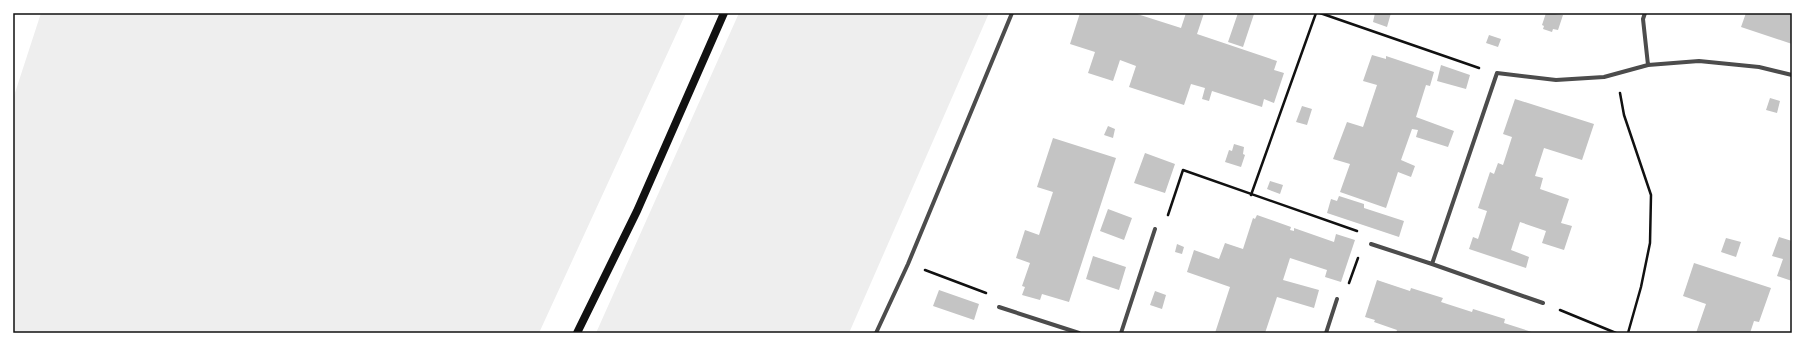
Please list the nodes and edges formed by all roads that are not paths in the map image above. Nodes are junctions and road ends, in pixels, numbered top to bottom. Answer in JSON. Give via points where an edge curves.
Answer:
{"nodes":[{"id":1,"x":724,"y":13,"type":"edge"},
{"id":2,"x":1012,"y":13,"type":"edge"},
{"id":3,"x":1645,"y":13,"type":"edge"},
{"id":4,"x":1648,"y":65,"type":"junction"},
{"id":5,"x":1792,"y":75,"type":"edge"},
{"id":6,"x":1155,"y":229,"type":"road end"},
{"id":7,"x":1371,"y":244,"type":"road end"},
{"id":8,"x":1432,"y":264,"type":"junction"},
{"id":9,"x":1337,"y":299,"type":"road end"},
{"id":10,"x":1543,"y":303,"type":"road end"},
{"id":11,"x":999,"y":307,"type":"road end"},
{"id":12,"x":577,"y":333,"type":"edge"},
{"id":13,"x":876,"y":333,"type":"edge"},
{"id":14,"x":1080,"y":333,"type":"edge"},
{"id":15,"x":1121,"y":333,"type":"edge"},
{"id":16,"x":1326,"y":333,"type":"edge"}],
"edges":[{"from":1,"to":12,"type":"main road","via":[[637,211]]},
{"from":2,"to":13,"type":"street","via":[[908,264]]},
{"from":3,"to":4,"type":"street","via":[[1643,19]]},
{"from":4,"to":5,"type":"street","via":[[1699,61],[1759,67]]},
{"from":4,"to":8,"type":"street","via":[[1604,77],[1556,80],[1497,73]]},
{"from":6,"to":15,"type":"street"},
{"from":7,"to":8,"type":"street"},
{"from":8,"to":10,"type":"street"},
{"from":9,"to":16,"type":"street"},
{"from":11,"to":14,"type":"street"}]}
